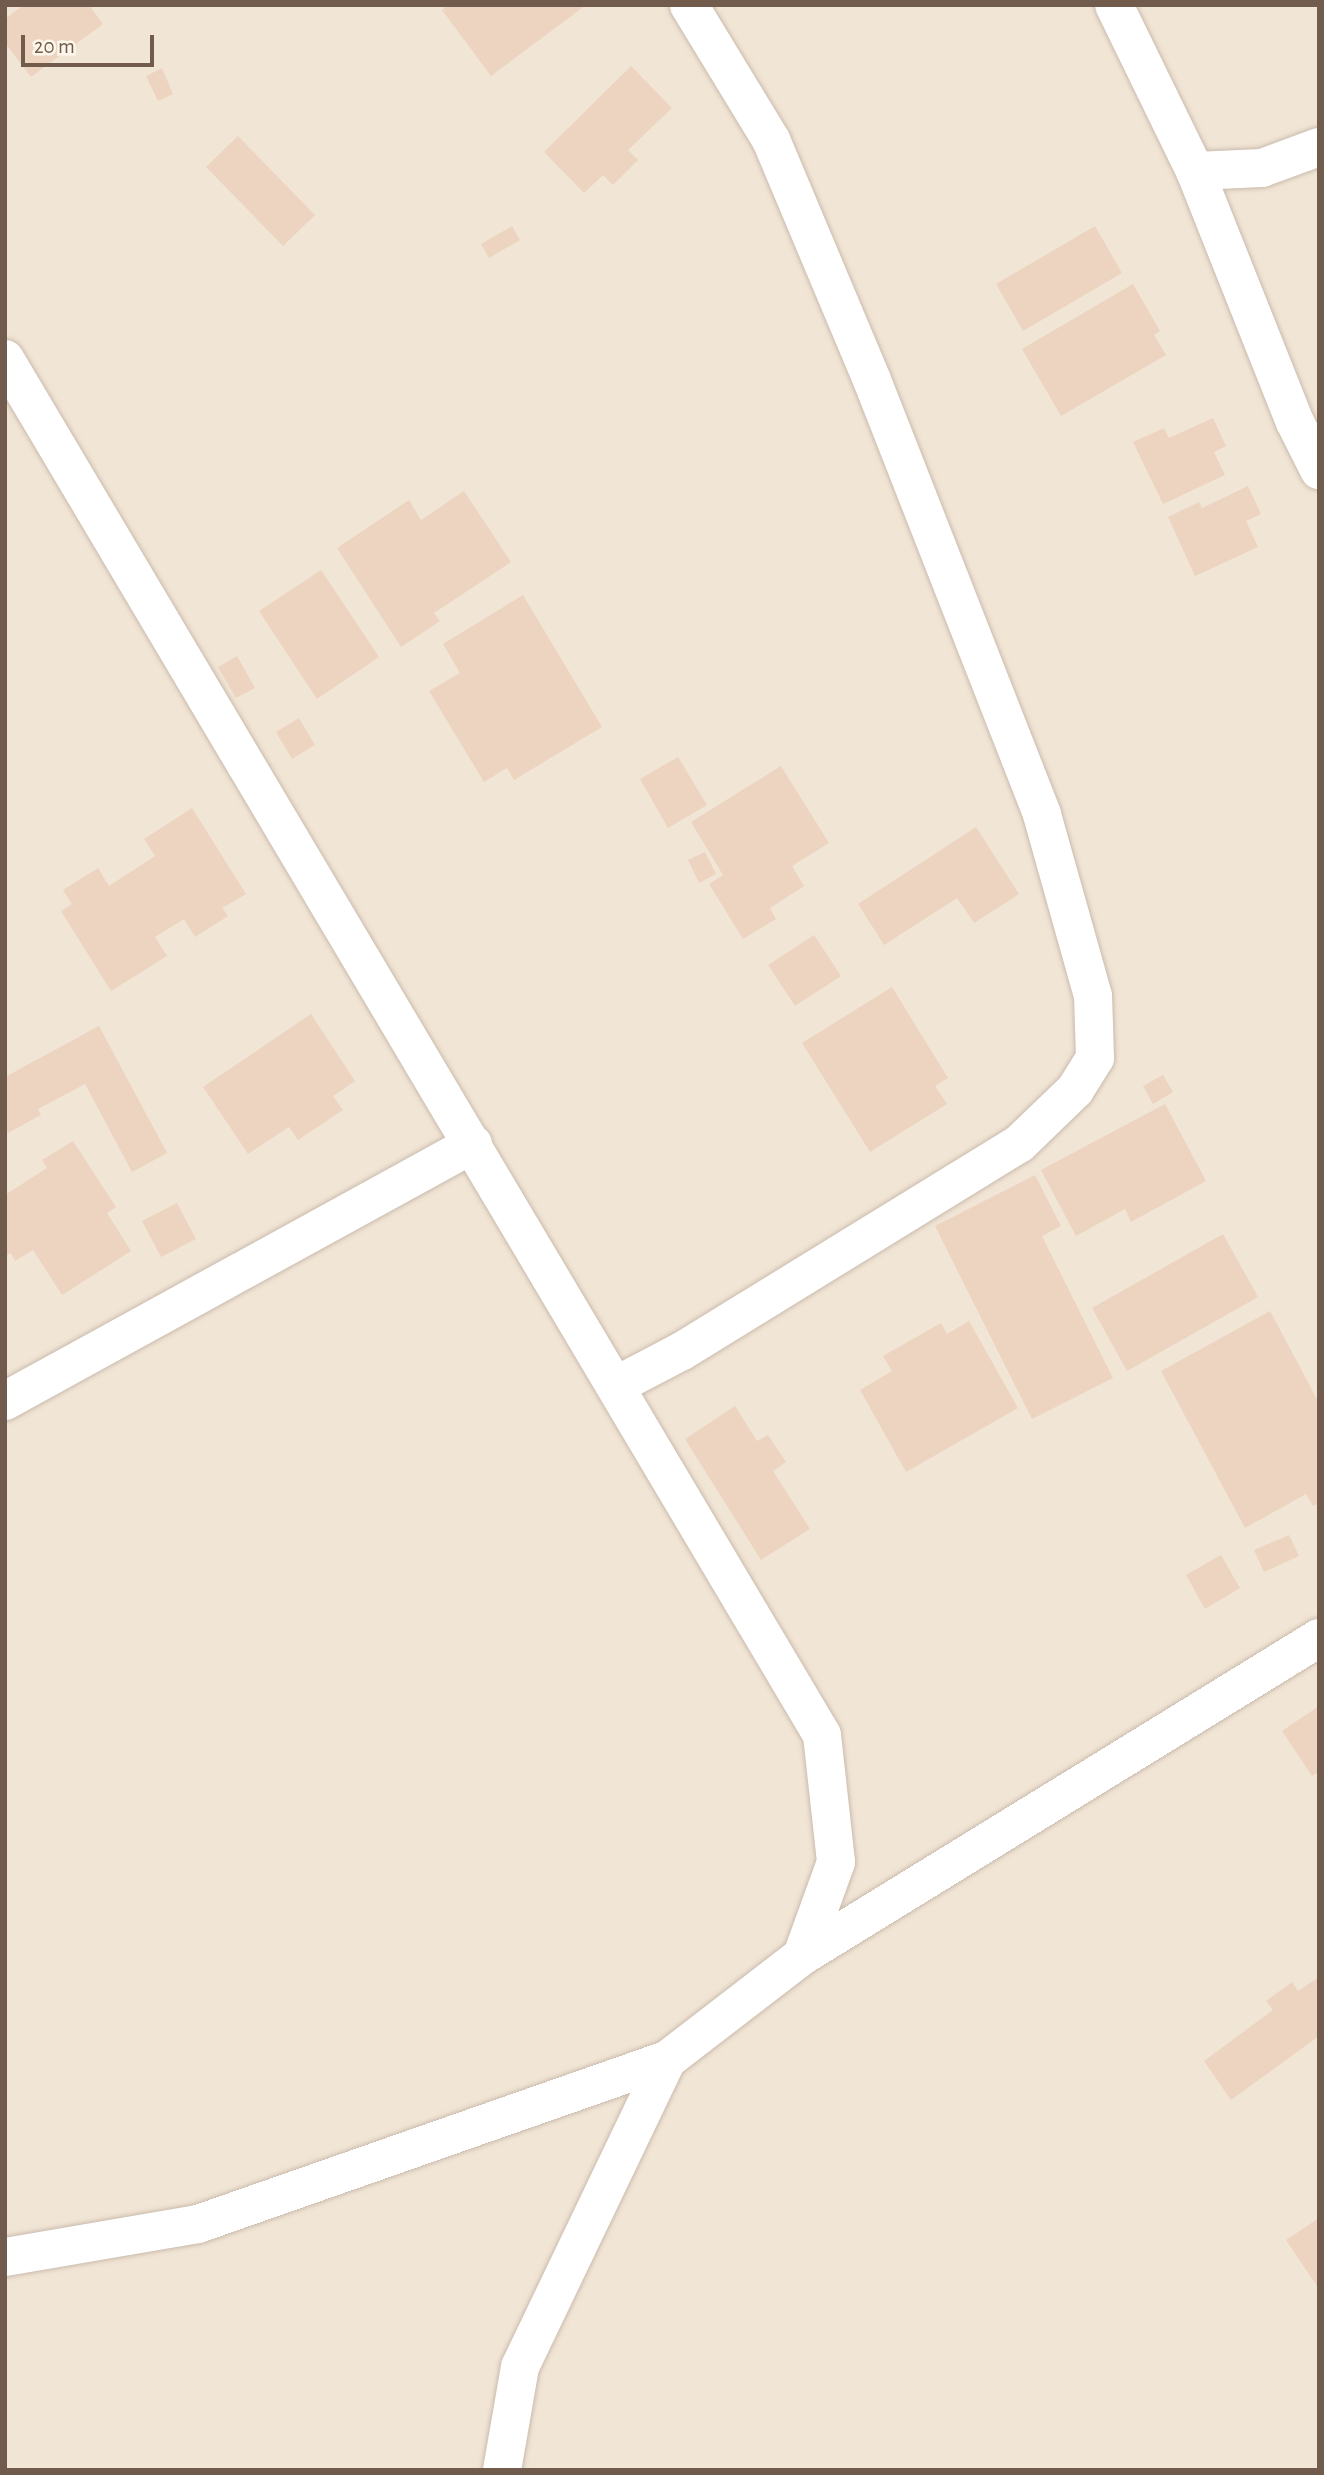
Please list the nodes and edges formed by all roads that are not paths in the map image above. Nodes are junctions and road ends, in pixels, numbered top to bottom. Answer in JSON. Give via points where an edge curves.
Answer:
{"nodes":[{"id":1,"x":689,"y":5,"type":"edge"},
{"id":2,"x":1114,"y":5,"type":"edge"},
{"id":3,"x":1319,"y":147,"type":"edge"},
{"id":4,"x":1195,"y":171,"type":"junction"},
{"id":5,"x":5,"y":359,"type":"edge"},
{"id":6,"x":1319,"y":470,"type":"edge"},
{"id":7,"x":473,"y":1144,"type":"junction"},
{"id":8,"x":617,"y":1385,"type":"junction"},
{"id":9,"x":5,"y":1401,"type":"edge"},
{"id":10,"x":1319,"y":1638,"type":"edge"},
{"id":11,"x":802,"y":1956,"type":"junction"},
{"id":12,"x":667,"y":2060,"type":"junction"},
{"id":13,"x":5,"y":2258,"type":"edge"},
{"id":14,"x":502,"y":2470,"type":"edge"}],
"edges":[{"from":1,"to":8,"type":"street","via":[[772,139],[1042,814],[1093,996],[1094,1058],[1074,1090],[1019,1144],[682,1351]]},
{"from":2,"to":4,"type":"street"},
{"from":3,"to":4,"type":"street","via":[[1262,167]]},
{"from":4,"to":6,"type":"street","via":[[1295,422]]},
{"from":5,"to":7,"type":"street"},
{"from":7,"to":8,"type":"street"},
{"from":7,"to":9,"type":"street"},
{"from":8,"to":11,"type":"street","via":[[822,1735],[836,1862]]},
{"from":10,"to":11,"type":"street"},
{"from":11,"to":12,"type":"street"},
{"from":12,"to":13,"type":"street","via":[[198,2224]]},
{"from":12,"to":14,"type":"street","via":[[520,2367]]}]}
